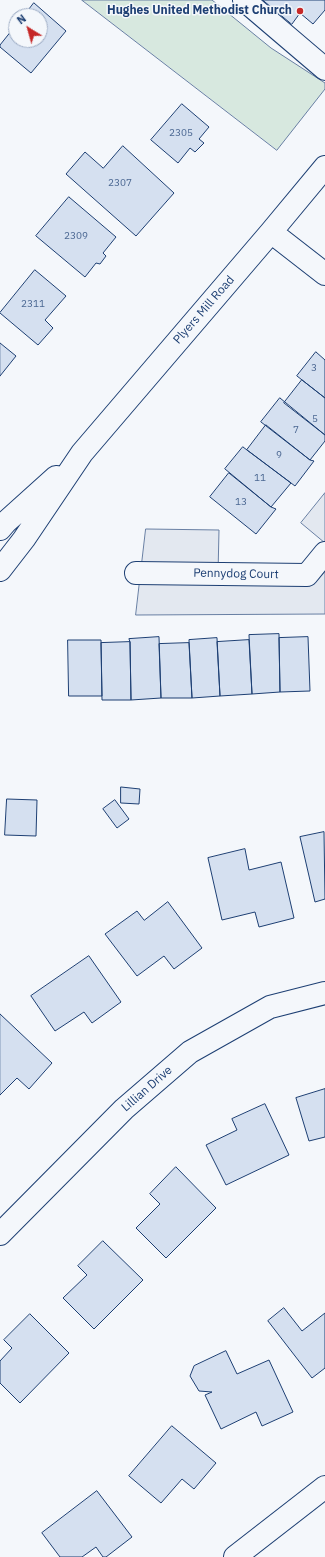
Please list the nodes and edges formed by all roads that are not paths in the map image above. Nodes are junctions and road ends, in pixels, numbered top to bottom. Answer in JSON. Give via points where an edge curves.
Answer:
{"nodes":[{"id":1,"x":244,"y":0,"type":"edge"},
{"id":2,"x":325,"y":69,"type":"edge"},
{"id":3,"x":325,"y":167,"type":"edge"},
{"id":4,"x":271,"y":232,"type":"junction"},
{"id":5,"x":325,"y":274,"type":"edge"},
{"id":6,"x":82,"y":453,"type":"junction"},
{"id":7,"x":0,"y":530,"type":"edge"},
{"id":8,"x":325,"y":553,"type":"edge"},
{"id":9,"x":0,"y":570,"type":"edge"},
{"id":10,"x":136,"y":573,"type":"dead end"},
{"id":11,"x":325,"y":993,"type":"edge"},
{"id":12,"x":0,"y":1234,"type":"edge"},
{"id":13,"x":325,"y":1487,"type":"edge"},
{"id":14,"x":235,"y":1557,"type":"edge"}],
"edges":[{"from":1,"to":2,"type":"street"},
{"from":3,"to":4,"type":"street","name":"Plyers Mill Road"},
{"from":4,"to":5,"type":"street"},
{"from":4,"to":6,"type":"street","name":"Plyers Mill Road"},
{"from":6,"to":7,"type":"street","name":"Plyers Mill Road"},
{"from":6,"to":9,"type":"street","name":"Plyers Mill Road"},
{"from":8,"to":10,"type":"street","name":"Pennydog Court","via":[[307,575]]},
{"from":11,"to":12,"type":"street","name":"Lillian Drive","via":[[270,1007],[190,1052],[124,1109]]},
{"from":13,"to":14,"type":"street"}]}
